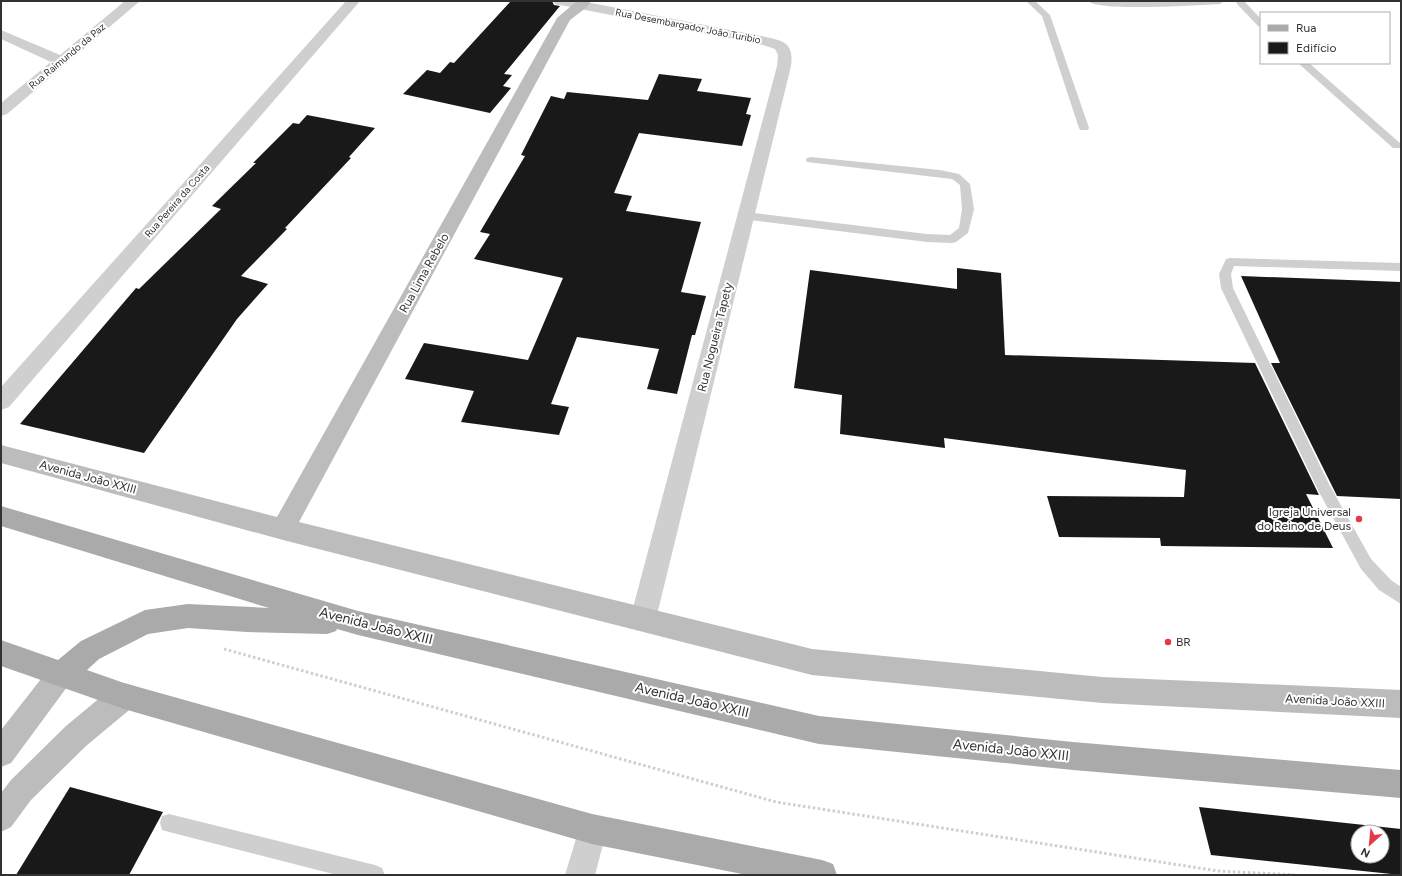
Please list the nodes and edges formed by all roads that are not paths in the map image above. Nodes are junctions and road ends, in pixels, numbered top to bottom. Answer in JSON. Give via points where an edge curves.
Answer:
{"nodes":[{"id":1,"x":133,"y":1,"type":"edge"},
{"id":2,"x":353,"y":1,"type":"edge"},
{"id":3,"x":1030,"y":1,"type":"edge"},
{"id":4,"x":1092,"y":1,"type":"edge"},
{"id":5,"x":1220,"y":1,"type":"edge"},
{"id":6,"x":1239,"y":1,"type":"edge"},
{"id":7,"x":583,"y":3,"type":"edge"},
{"id":8,"x":562,"y":5,"type":"edge"},
{"id":9,"x":1260,"y":23,"type":"edge"},
{"id":10,"x":1,"y":34,"type":"edge"},
{"id":11,"x":786,"y":55,"type":"joint"},
{"id":12,"x":62,"y":61,"type":"junction"},
{"id":13,"x":1303,"y":64,"type":"edge"},
{"id":14,"x":1,"y":111,"type":"edge"},
{"id":15,"x":1084,"y":128,"type":"dead end"},
{"id":16,"x":1397,"y":146,"type":"dead end"},
{"id":17,"x":811,"y":160,"type":"dead end"},
{"id":18,"x":746,"y":216,"type":"junction"},
{"id":19,"x":1401,"y":268,"type":"edge"},
{"id":20,"x":1,"y":401,"type":"edge"},
{"id":21,"x":1,"y":454,"type":"edge"},
{"id":22,"x":1,"y":516,"type":"edge"},
{"id":23,"x":283,"y":529,"type":"junction"},
{"id":24,"x":1401,"y":596,"type":"edge"},
{"id":25,"x":643,"y":619,"type":"junction"},
{"id":26,"x":358,"y":623,"type":"junction"},
{"id":27,"x":1,"y":653,"type":"edge"},
{"id":28,"x":61,"y":674,"type":"junction"},
{"id":29,"x":124,"y":696,"type":"junction"},
{"id":30,"x":1401,"y":704,"type":"edge"},
{"id":31,"x":1,"y":753,"type":"edge"},
{"id":32,"x":1401,"y":784,"type":"edge"},
{"id":33,"x":1,"y":817,"type":"edge"},
{"id":34,"x":169,"y":823,"type":"dead end"},
{"id":35,"x":592,"y":829,"type":"junction"},
{"id":36,"x":375,"y":875,"type":"edge"},
{"id":37,"x":580,"y":875,"type":"edge"},
{"id":38,"x":822,"y":875,"type":"edge"}],
"edges":[{"from":1,"to":12,"type":"street","name":"Rua Raimundo da Paz"},
{"from":2,"to":20,"type":"street","name":"Rua Pereira da Costa"},
{"from":3,"to":15,"type":"lane","via":[[1046,15]]},
{"from":4,"to":5,"type":"lane","via":[[1138,5]]},
{"from":6,"to":9,"type":"lane"},
{"from":7,"to":8,"type":"street","name":"Rua Desembargador João Turibio"},
{"from":7,"to":11,"type":"street","name":"Rua Desembargador João Turibio","via":[[766,41],[779,45]]},
{"from":8,"to":23,"type":"street","name":"Rua Lima Rebelo"},
{"from":10,"to":12,"type":"street"},
{"from":11,"to":18,"type":"street","name":"Rua Nogueira Tapety"},
{"from":12,"to":14,"type":"street","name":"Rua Raimundo da Paz"},
{"from":13,"to":16,"type":"lane"},
{"from":17,"to":18,"type":"lane","via":[[955,176],[965,184],[968,209],[964,230],[952,239],[934,238]]},
{"from":18,"to":25,"type":"street","name":"Rua Nogueira Tapety"},
{"from":19,"to":24,"type":"lane","via":[[1230,262],[1225,274],[1227,288],[1324,488],[1366,564],[1385,585]]},
{"from":21,"to":23,"type":"street","name":"Avenida João XXIII"},
{"from":22,"to":26,"type":"main road","name":"Avenida João XXIII"},
{"from":23,"to":25,"type":"street","name":"Avenida João XXIII"},
{"from":25,"to":30,"type":"street","name":"Avenida João XXIII","via":[[812,662],[1102,690]]},
{"from":26,"to":28,"type":"main road","via":[[188,616],[145,622],[90,650]]},
{"from":26,"to":32,"type":"main road","name":"Avenida João XXIII","via":[[819,730],[1073,756]]},
{"from":27,"to":28,"type":"main road"},
{"from":28,"to":29,"type":"main road"},
{"from":28,"to":31,"type":"street"},
{"from":29,"to":33,"type":"street","via":[[76,736],[21,790]]},
{"from":29,"to":35,"type":"main road"},
{"from":34,"to":36,"type":"lane"},
{"from":35,"to":37,"type":"street"},
{"from":35,"to":38,"type":"main road"}]}
